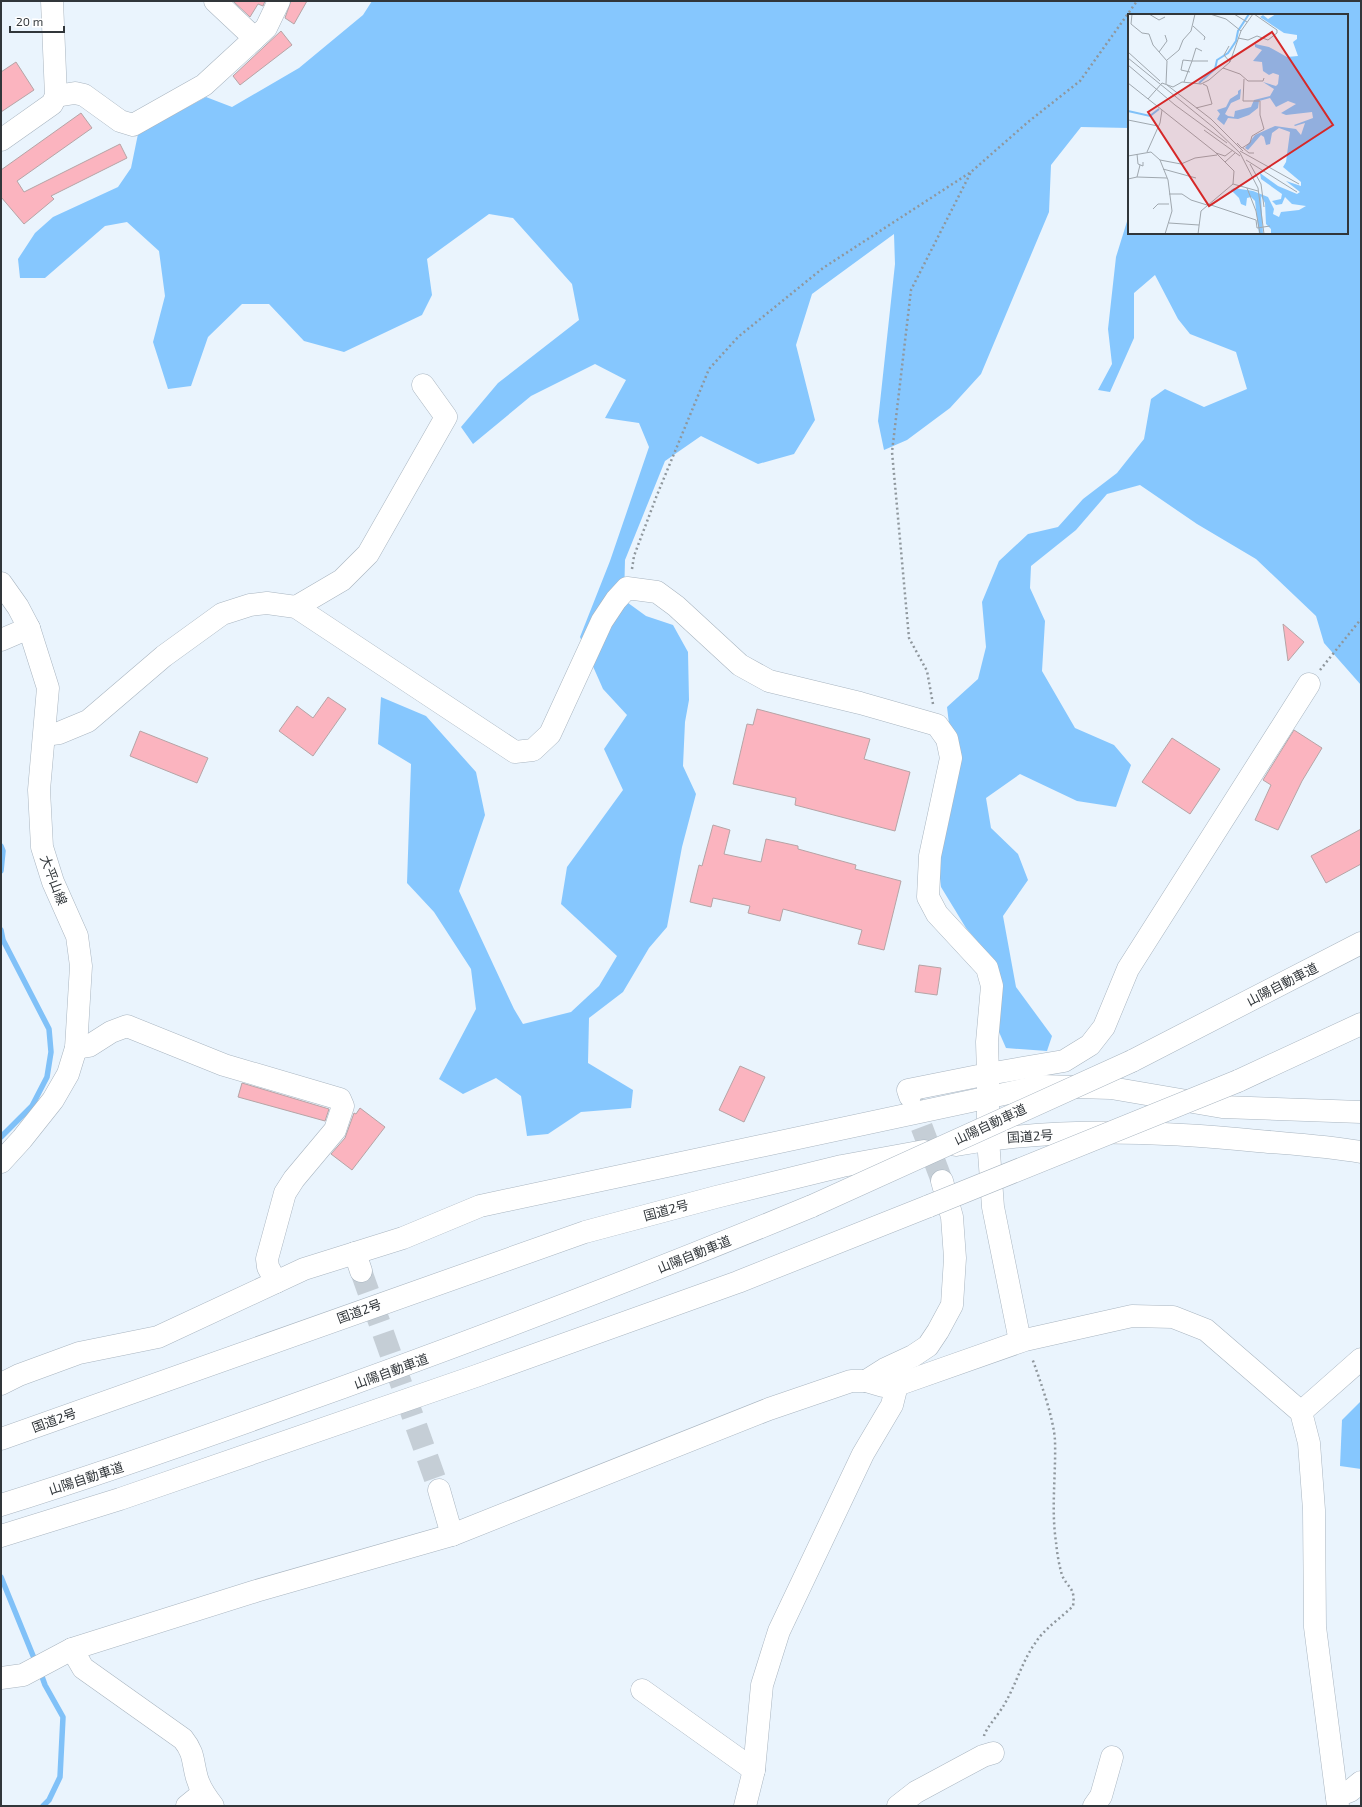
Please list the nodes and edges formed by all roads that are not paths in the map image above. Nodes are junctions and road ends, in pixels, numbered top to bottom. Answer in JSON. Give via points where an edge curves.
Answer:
{"nodes":[{"id":1,"x":52,"y":1,"type":"edge"},
{"id":2,"x":215,"y":1,"type":"edge"},
{"id":3,"x":280,"y":1,"type":"edge"},
{"id":4,"x":253,"y":40,"type":"junction"},
{"id":5,"x":56,"y":96,"type":"junction"},
{"id":6,"x":1,"y":140,"type":"edge"},
{"id":7,"x":423,"y":386,"type":"dead end"},
{"id":8,"x":1,"y":583,"type":"edge"},
{"id":9,"x":296,"y":607,"type":"junction"},
{"id":10,"x":29,"y":628,"type":"junction"},
{"id":11,"x":1,"y":640,"type":"edge"},
{"id":12,"x":1309,"y":684,"type":"road end"},
{"id":13,"x":44,"y":735,"type":"junction"},
{"id":14,"x":1361,"y":943,"type":"edge"},
{"id":15,"x":1361,"y":1024,"type":"edge"},
{"id":16,"x":76,"y":1048,"type":"junction"},
{"id":17,"x":988,"y":1074,"type":"junction"},
{"id":18,"x":910,"y":1096,"type":"dead end"},
{"id":19,"x":988,"y":1096,"type":"junction"},
{"id":20,"x":1361,"y":1112,"type":"edge"},
{"id":21,"x":988,"y":1139,"type":"junction"},
{"id":22,"x":1361,"y":1152,"type":"edge"},
{"id":23,"x":1,"y":1162,"type":"edge"},
{"id":24,"x":942,"y":1181,"type":"tunnel mouth"},
{"id":25,"x":276,"y":1282,"type":"junction"},
{"id":26,"x":1023,"y":1340,"type":"junction"},
{"id":27,"x":1361,"y":1359,"type":"edge"},
{"id":28,"x":866,"y":1381,"type":"junction"},
{"id":29,"x":1,"y":1384,"type":"edge"},
{"id":30,"x":897,"y":1385,"type":"junction"},
{"id":31,"x":1301,"y":1412,"type":"junction"},
{"id":32,"x":1,"y":1439,"type":"edge"},
{"id":33,"x":439,"y":1490,"type":"tunnel mouth"},
{"id":34,"x":1,"y":1505,"type":"edge"},
{"id":35,"x":452,"y":1535,"type":"junction"},
{"id":36,"x":1,"y":1536,"type":"edge"},
{"id":37,"x":72,"y":1650,"type":"junction"},
{"id":38,"x":1,"y":1678,"type":"edge"},
{"id":39,"x":642,"y":1690,"type":"dead end"},
{"id":40,"x":988,"y":1755,"type":"road end"},
{"id":41,"x":1112,"y":1757,"type":"dead end"},
{"id":42,"x":754,"y":1770,"type":"junction"},
{"id":43,"x":1361,"y":1782,"type":"edge"},
{"id":44,"x":1338,"y":1801,"type":"edge"},
{"id":45,"x":201,"y":1802,"type":"edge"},
{"id":46,"x":745,"y":1806,"type":"edge"},
{"id":47,"x":898,"y":1806,"type":"edge"},
{"id":48,"x":1094,"y":1806,"type":"edge"}],
"edges":[{"from":1,"to":5,"type":"main road"},
{"from":2,"to":4,"type":"main road","via":[[248,32]]},
{"from":3,"to":4,"type":"main road","via":[[266,28]]},
{"from":4,"to":5,"type":"main road","via":[[204,85],[133,126],[120,122],[84,95]]},
{"from":5,"to":6,"type":"main road","via":[[52,104]]},
{"from":7,"to":9,"type":"main road","via":[[446,417],[413,477],[368,554],[342,580]]},
{"from":8,"to":10,"type":"main road","name":"大平山線"},
{"from":9,"to":13,"type":"main road","via":[[250,605],[222,614],[164,656],[88,722],[59,733]]},
{"from":9,"to":17,"type":"main road","via":[[515,752],[532,750],[550,734],[602,621],[628,588],[657,592],[676,606],[740,665],[769,681],[937,725],[947,739],[951,758],[930,856],[928,897],[937,914],[987,968],[992,986]]},
{"from":10,"to":11,"type":"main road"},
{"from":10,"to":13,"type":"main road","name":"大平山線","via":[[48,688]]},
{"from":12,"to":17,"type":"main road","via":[[1128,969],[1104,1027],[1090,1045],[1064,1061]]},
{"from":13,"to":16,"type":"main road","name":"大平山線","via":[[39,790],[42,847],[53,882],[78,936],[81,966]]},
{"from":14,"to":34,"type":"main road","name":"山陽自動車道","bridge":true,"via":[[1132,1061],[812,1206],[452,1349],[102,1474]]},
{"from":15,"to":36,"type":"main road","bridge":true,"via":[[1238,1081],[738,1282],[120,1499]]},
{"from":16,"to":23,"type":"main road","name":"大平山線","via":[[68,1074],[53,1100]]},
{"from":16,"to":25,"type":"main road","via":[[89,1046],[111,1032],[127,1026],[224,1065],[340,1098],[343,1106],[335,1130],[285,1193],[267,1259]]},
{"from":17,"to":18,"type":"main road","via":[[908,1090]]},
{"from":17,"to":19,"type":"main road"},
{"from":19,"to":20,"type":"main road","via":[[1041,1086],[1111,1088],[1222,1107]]},
{"from":19,"to":21,"type":"main road"},
{"from":19,"to":25,"type":"main road","via":[[480,1206],[403,1238],[358,1262],[304,1269]]},
{"from":21,"to":22,"type":"main road","name":"国道2号","via":[[1087,1132],[1153,1133]]},
{"from":21,"to":26,"type":"main road","via":[[993,1207]]},
{"from":21,"to":32,"type":"main road","name":"国道2号","via":[[842,1166],[585,1232]]},
{"from":24,"to":28,"type":"main road","via":[[952,1217],[955,1258],[952,1305],[928,1346]]},
{"from":25,"to":29,"type":"main road","via":[[158,1337],[79,1353]]},
{"from":26,"to":30,"type":"main road"},
{"from":26,"to":31,"type":"main road","via":[[1132,1316],[1173,1317],[1206,1330]]},
{"from":27,"to":31,"type":"main road"},
{"from":28,"to":30,"type":"main road","via":[[883,1386]]},
{"from":28,"to":35,"type":"main road","via":[[851,1380],[769,1409]]},
{"from":30,"to":42,"type":"main road","via":[[892,1405],[863,1454],[779,1631],[762,1685]]},
{"from":31,"to":44,"type":"main road","via":[[1309,1443],[1314,1510],[1315,1627]]},
{"from":33,"to":35,"type":"main road"},
{"from":35,"to":37,"type":"main road","via":[[256,1591]]},
{"from":37,"to":38,"type":"main road","via":[[23,1675]]},
{"from":37,"to":45,"type":"main road","via":[[83,1668],[183,1739],[192,1750]]},
{"from":39,"to":42,"type":"main road"},
{"from":40,"to":47,"type":"main road","via":[[916,1792]]},
{"from":41,"to":48,"type":"main road","via":[[1103,1790]]},
{"from":42,"to":46,"type":"main road"},
{"from":43,"to":44,"type":"main road"}]}
